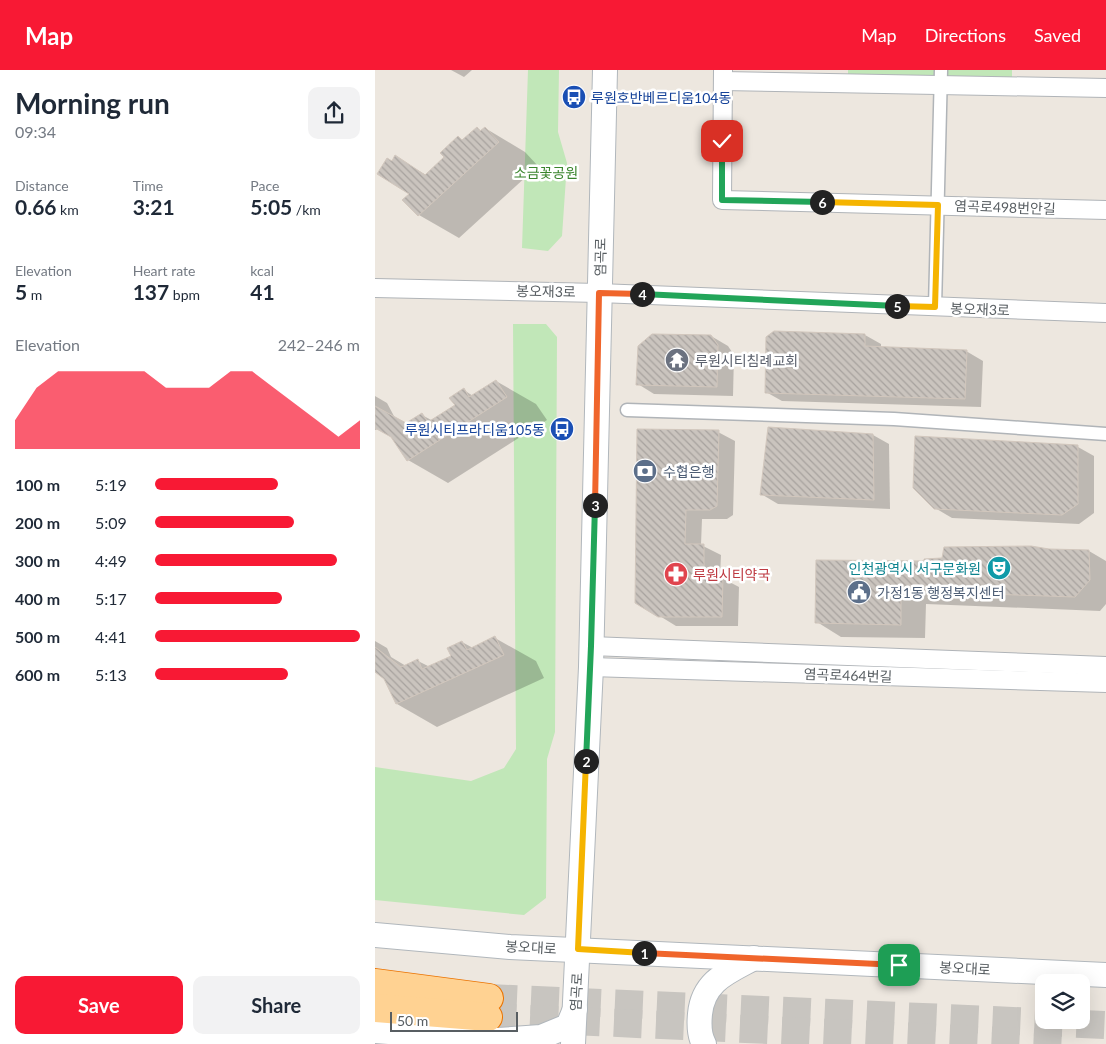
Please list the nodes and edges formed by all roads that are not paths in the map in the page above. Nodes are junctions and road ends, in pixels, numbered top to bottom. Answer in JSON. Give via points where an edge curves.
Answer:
{"nodes":[{"id":1,"x":605,"y":70,"type":"edge"},
{"id":2,"x":723,"y":76,"type":"edge"},
{"id":3,"x":941,"y":77,"type":"edge"},
{"id":4,"x":1106,"y":88,"type":"edge"},
{"id":5,"x":938,"y":205,"type":"junction"},
{"id":6,"x":1106,"y":210,"type":"edge"},
{"id":7,"x":375,"y":288,"type":"edge"},
{"id":8,"x":599,"y":293,"type":"junction"},
{"id":9,"x":935,"y":307,"type":"junction"},
{"id":10,"x":1106,"y":314,"type":"edge"},
{"id":11,"x":627,"y":410,"type":"dead end"},
{"id":12,"x":1106,"y":434,"type":"edge"},
{"id":13,"x":630,"y":648,"type":"junction"},
{"id":14,"x":591,"y":656,"type":"junction"},
{"id":15,"x":1106,"y":666,"type":"edge"},
{"id":16,"x":631,"y":668,"type":"junction"},
{"id":17,"x":1106,"y":684,"type":"edge"},
{"id":18,"x":375,"y":935,"type":"edge"},
{"id":19,"x":578,"y":949,"type":"junction"},
{"id":20,"x":754,"y":958,"type":"junction"},
{"id":21,"x":1106,"y":975,"type":"edge"},
{"id":22,"x":375,"y":983,"type":"edge"},
{"id":23,"x":375,"y":1008,"type":"edge"},
{"id":24,"x":575,"y":1010,"type":"junction"},
{"id":25,"x":375,"y":1031,"type":"edge"},
{"id":26,"x":573,"y":1044,"type":"edge"},
{"id":27,"x":704,"y":1044,"type":"edge"}],
"edges":[{"from":1,"to":8,"type":"main road","name":"염곡로"},
{"from":2,"to":3,"type":"street","name":"염곡로498번안길"},
{"from":2,"to":5,"type":"street","name":"염곡로498번안길","via":[[722,200]]},
{"from":3,"to":4,"type":"street","name":"염곡로498번안길"},
{"from":3,"to":5,"type":"street"},
{"from":5,"to":6,"type":"street","name":"염곡로498번안길"},
{"from":5,"to":9,"type":"street"},
{"from":7,"to":8,"type":"street","name":"봉오재3로"},
{"from":8,"to":9,"type":"street","name":"봉오재3로"},
{"from":8,"to":14,"type":"main road","name":"염곡로"},
{"from":9,"to":10,"type":"street","name":"봉오재3로"},
{"from":11,"to":12,"type":"street","via":[[894,419]]},
{"from":13,"to":14,"type":"street","name":"염곡로464번길"},
{"from":13,"to":15,"type":"street","name":"염곡로464번길"},
{"from":13,"to":16,"type":"street","via":[[622,657]]},
{"from":14,"to":16,"type":"street","name":"염곡로464번길"},
{"from":14,"to":19,"type":"main road","name":"염곡로"},
{"from":16,"to":17,"type":"street","name":"염곡로464번길"},
{"from":18,"to":19,"type":"main road","name":"봉오대로"},
{"from":19,"to":20,"type":"main road","name":"봉오대로"},
{"from":19,"to":24,"type":"main road","name":"염곡로"},
{"from":20,"to":21,"type":"main road","name":"봉오대로"},
{"from":20,"to":27,"type":"main road","via":[[708,987],[701,1002],[699,1019]]},
{"from":22,"to":23,"type":"highway","via":[[488,1008]]},
{"from":24,"to":25,"type":"main road","via":[[568,1026],[541,1037],[499,1040]]},
{"from":24,"to":26,"type":"main road","name":"염곡로"}]}
